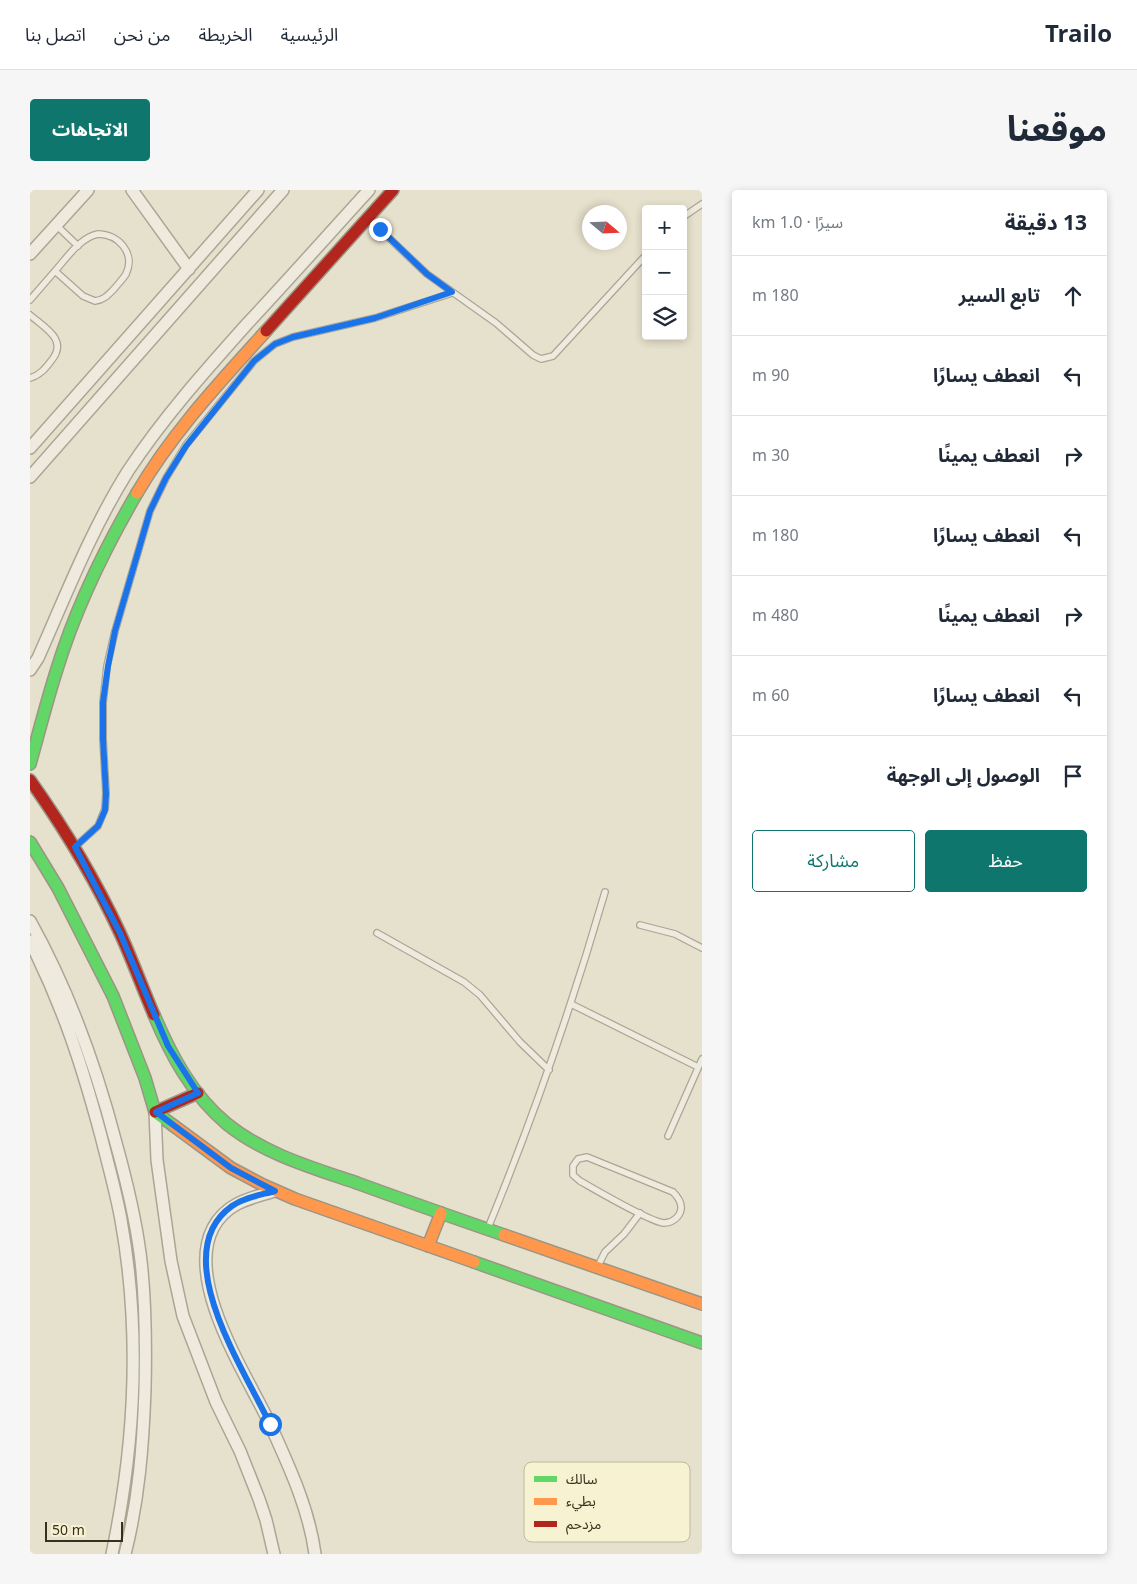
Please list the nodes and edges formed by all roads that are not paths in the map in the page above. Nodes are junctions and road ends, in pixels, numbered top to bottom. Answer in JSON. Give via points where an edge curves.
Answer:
{"nodes":[{"id":1,"x":88,"y":190,"type":"edge"},
{"id":2,"x":132,"y":190,"type":"edge"},
{"id":3,"x":258,"y":190,"type":"edge"},
{"id":4,"x":283,"y":190,"type":"edge"},
{"id":5,"x":369,"y":190,"type":"edge"},
{"id":6,"x":393,"y":190,"type":"edge"},
{"id":7,"x":702,"y":204,"type":"edge"},
{"id":8,"x":687,"y":214,"type":"edge"},
{"id":9,"x":368,"y":218,"type":"junction"},
{"id":10,"x":56,"y":225,"type":"junction"},
{"id":11,"x":78,"y":246,"type":"junction"},
{"id":12,"x":30,"y":254,"type":"edge"},
{"id":13,"x":642,"y":259,"type":"edge"},
{"id":14,"x":189,"y":269,"type":"junction"},
{"id":15,"x":55,"y":271,"type":"junction"},
{"id":16,"x":452,"y":292,"type":"junction"},
{"id":17,"x":30,"y":300,"type":"edge"},
{"id":18,"x":30,"y":315,"type":"edge"},
{"id":19,"x":30,"y":378,"type":"edge"},
{"id":20,"x":30,"y":448,"type":"edge"},
{"id":21,"x":30,"y":477,"type":"edge"},
{"id":22,"x":30,"y":670,"type":"edge"},
{"id":23,"x":30,"y":764,"type":"edge"},
{"id":24,"x":30,"y":780,"type":"edge"},
{"id":25,"x":30,"y":842,"type":"edge"},
{"id":26,"x":75,"y":847,"type":"junction"},
{"id":27,"x":605,"y":892,"type":"dead end"},
{"id":28,"x":30,"y":921,"type":"edge"},
{"id":29,"x":640,"y":925,"type":"dead end"},
{"id":30,"x":377,"y":932,"type":"dead end"},
{"id":31,"x":30,"y":941,"type":"edge"},
{"id":32,"x":702,"y":948,"type":"edge"},
{"id":33,"x":571,"y":1004,"type":"junction"},
{"id":34,"x":702,"y":1060,"type":"edge"},
{"id":35,"x":698,"y":1067,"type":"junction"},
{"id":36,"x":549,"y":1070,"type":"junction"},
{"id":37,"x":198,"y":1093,"type":"junction"},
{"id":38,"x":156,"y":1112,"type":"junction"},
{"id":39,"x":668,"y":1136,"type":"dead end"},
{"id":40,"x":275,"y":1191,"type":"junction"},
{"id":41,"x":441,"y":1213,"type":"junction"},
{"id":42,"x":640,"y":1213,"type":"junction"},
{"id":43,"x":487,"y":1230,"type":"junction"},
{"id":44,"x":428,"y":1246,"type":"junction"},
{"id":45,"x":597,"y":1268,"type":"junction"},
{"id":46,"x":701,"y":1300,"type":"edge"},
{"id":47,"x":702,"y":1343,"type":"edge"},
{"id":48,"x":112,"y":1554,"type":"edge"},
{"id":49,"x":125,"y":1554,"type":"edge"},
{"id":50,"x":274,"y":1554,"type":"edge"},
{"id":51,"x":315,"y":1554,"type":"edge"}],
"edges":[{"from":1,"to":10,"type":"street"},
{"from":2,"to":14,"type":"street"},
{"from":3,"to":14,"type":"street"},
{"from":4,"to":21,"type":"street"},
{"from":5,"to":22,"type":"street","via":[[197,380],[143,448],[100,521]]},
{"from":6,"to":9,"type":"street"},
{"from":7,"to":8,"type":"lane"},
{"from":9,"to":16,"type":"lane","via":[[427,274]]},
{"from":9,"to":23,"type":"street","via":[[211,392],[174,437],[142,484],[113,534],[77,613]]},
{"from":10,"to":11,"type":"lane"},
{"from":10,"to":12,"type":"street"},
{"from":11,"to":15,"type":"lane"},
{"from":11,"to":15,"type":"lane","via":[[92,235],[104,234],[115,238],[128,256],[128,268],[123,279],[107,296],[95,301],[86,299]]},
{"from":13,"to":16,"type":"lane","via":[[553,356],[545,359],[533,355],[496,323]]},
{"from":14,"to":20,"type":"street"},
{"from":15,"to":17,"type":"lane"},
{"from":16,"to":26,"type":"lane","via":[[384,315],[275,344],[254,361],[186,446],[150,511],[115,631],[103,702],[105,810],[98,826]]},
{"from":18,"to":19,"type":"lane","via":[[53,336],[58,347],[56,355],[43,371]]},
{"from":24,"to":26,"type":"street"},
{"from":25,"to":38,"type":"street","via":[[58,888],[113,996]]},
{"from":26,"to":37,"type":"street","via":[[120,933],[168,1046]]},
{"from":27,"to":33,"type":"lane"},
{"from":28,"to":49,"type":"street","via":[[67,997],[95,1068],[132,1201],[140,1254],[145,1335],[144,1423],[138,1491]]},
{"from":29,"to":32,"type":"lane","via":[[675,934]]},
{"from":30,"to":36,"type":"lane","via":[[464,982]]},
{"from":31,"to":48,"type":"street","via":[[62,1010],[90,1093],[112,1178],[127,1257],[132,1330],[132,1407],[125,1482]]},
{"from":33,"to":35,"type":"lane"},
{"from":33,"to":36,"type":"lane"},
{"from":34,"to":35,"type":"lane"},
{"from":35,"to":39,"type":"lane"},
{"from":36,"to":43,"type":"lane"},
{"from":37,"to":38,"type":"street"},
{"from":37,"to":41,"type":"street","via":[[226,1123],[280,1156]]},
{"from":38,"to":40,"type":"street","via":[[231,1168]]},
{"from":38,"to":50,"type":"street","via":[[157,1160],[171,1261],[183,1316],[216,1402],[259,1499]]},
{"from":40,"to":44,"type":"street"},
{"from":40,"to":51,"type":"street","via":[[240,1201],[222,1215],[208,1242],[207,1272],[223,1331],[270,1424],[298,1491]]},
{"from":41,"to":43,"type":"street"},
{"from":41,"to":44,"type":"street"},
{"from":42,"to":42,"type":"lane","via":[[661,1222],[670,1222],[680,1213],[680,1199],[673,1192],[591,1159],[582,1158],[575,1162],[572,1171],[576,1179]]},
{"from":42,"to":45,"type":"lane","via":[[605,1252]]},
{"from":43,"to":45,"type":"street"},
{"from":44,"to":47,"type":"street"},
{"from":45,"to":46,"type":"street"}]}
